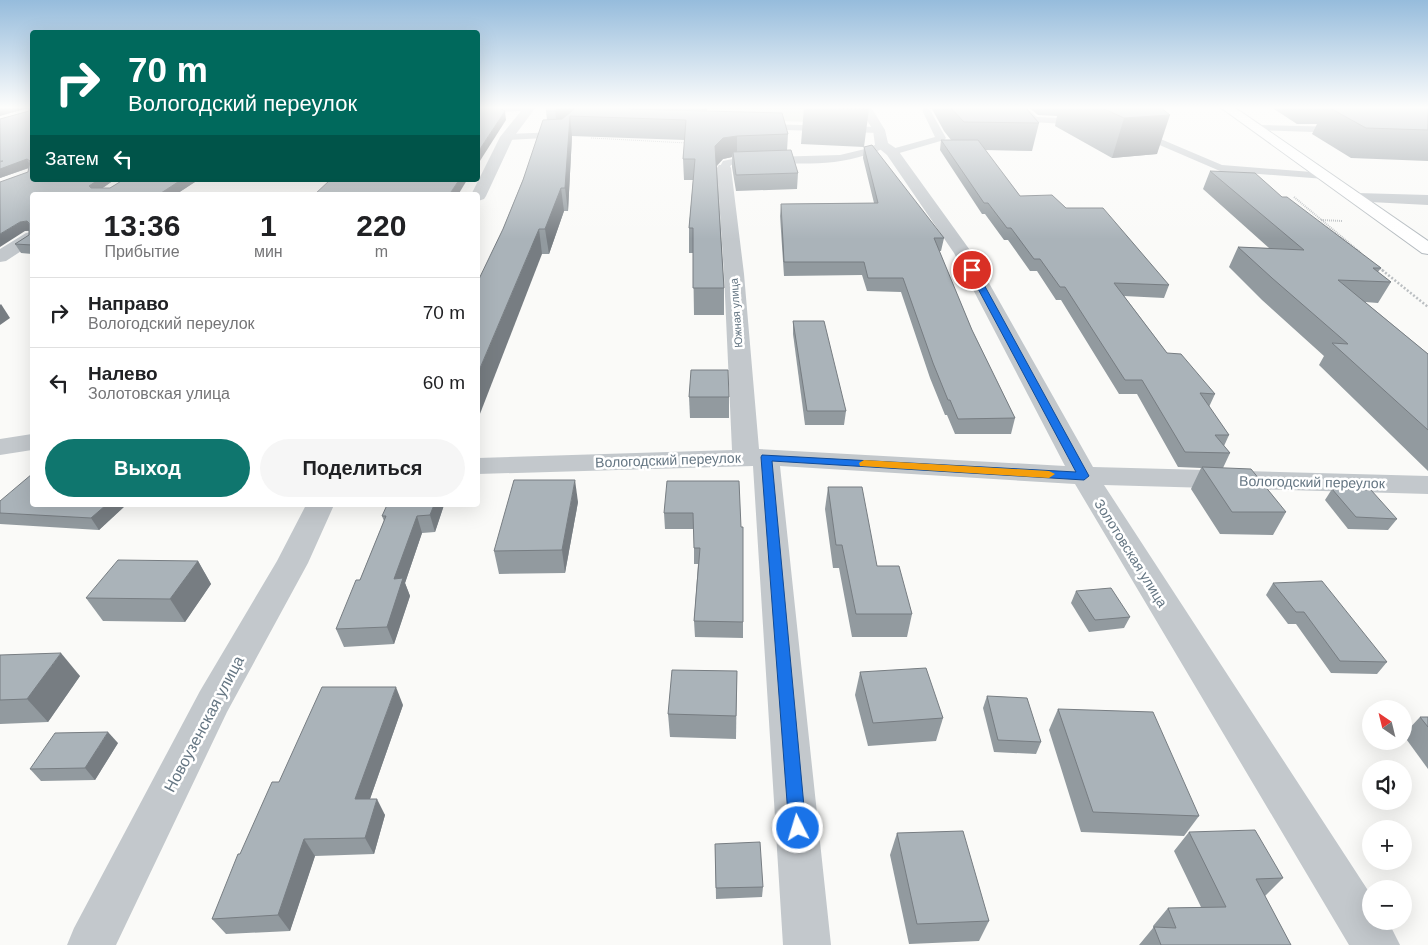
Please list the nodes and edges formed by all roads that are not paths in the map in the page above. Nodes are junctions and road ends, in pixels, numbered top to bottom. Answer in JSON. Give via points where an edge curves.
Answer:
{"nodes":[{"id":1,"x":501,"y":151,"type":"edge"},
{"id":2,"x":871,"y":151,"type":"edge"},
{"id":3,"x":890,"y":151,"type":"edge"},
{"id":4,"x":1182,"y":151,"type":"edge"},
{"id":5,"x":1290,"y":151,"type":"edge"},
{"id":6,"x":724,"y":168,"type":"joint"},
{"id":7,"x":1325,"y":176,"type":"junction"},
{"id":8,"x":480,"y":192,"type":"edge"},
{"id":9,"x":1357,"y":198,"type":"junction"},
{"id":10,"x":1428,"y":200,"type":"edge"},
{"id":11,"x":30,"y":238,"type":"edge"},
{"id":12,"x":1428,"y":249,"type":"edge"},
{"id":13,"x":0,"y":257,"type":"edge"},
{"id":14,"x":30,"y":442,"type":"edge"},
{"id":15,"x":0,"y":447,"type":"edge"},
{"id":16,"x":756,"y":458,"type":"junction"},
{"id":17,"x":480,"y":466,"type":"edge"},
{"id":18,"x":1084,"y":476,"type":"junction"},
{"id":19,"x":1428,"y":485,"type":"edge"},
{"id":20,"x":319,"y":507,"type":"edge"},
{"id":21,"x":91,"y":945,"type":"edge"},
{"id":22,"x":807,"y":945,"type":"edge"},
{"id":23,"x":1376,"y":945,"type":"edge"}],
"edges":[{"from":1,"to":8,"type":"street"},
{"from":2,"to":6,"type":"lane","via":[[834,160],[743,160],[727,163]]},
{"from":3,"to":18,"type":"street","name":"Золотовская улица","via":[[963,253]]},
{"from":4,"to":7,"type":"lane","via":[[1220,168]]},
{"from":5,"to":7,"type":"street"},
{"from":6,"to":16,"type":"street","name":"Южная улица"},
{"from":7,"to":9,"type":"street"},
{"from":9,"to":10,"type":"street"},
{"from":9,"to":12,"type":"street"},
{"from":11,"to":13,"type":"street"},
{"from":14,"to":15,"type":"street"},
{"from":16,"to":17,"type":"street","name":"Вологодский переулок"},
{"from":16,"to":18,"type":"street","name":"Вологодский переулок"},
{"from":16,"to":22,"type":"street","name":"Южная улица"},
{"from":18,"to":19,"type":"street","name":"Вологодский переулок"},
{"from":18,"to":23,"type":"street","name":"Золотовская улица"},
{"from":20,"to":21,"type":"street","name":"Новоузенская улица","via":[[292,563],[213,702]]}]}
